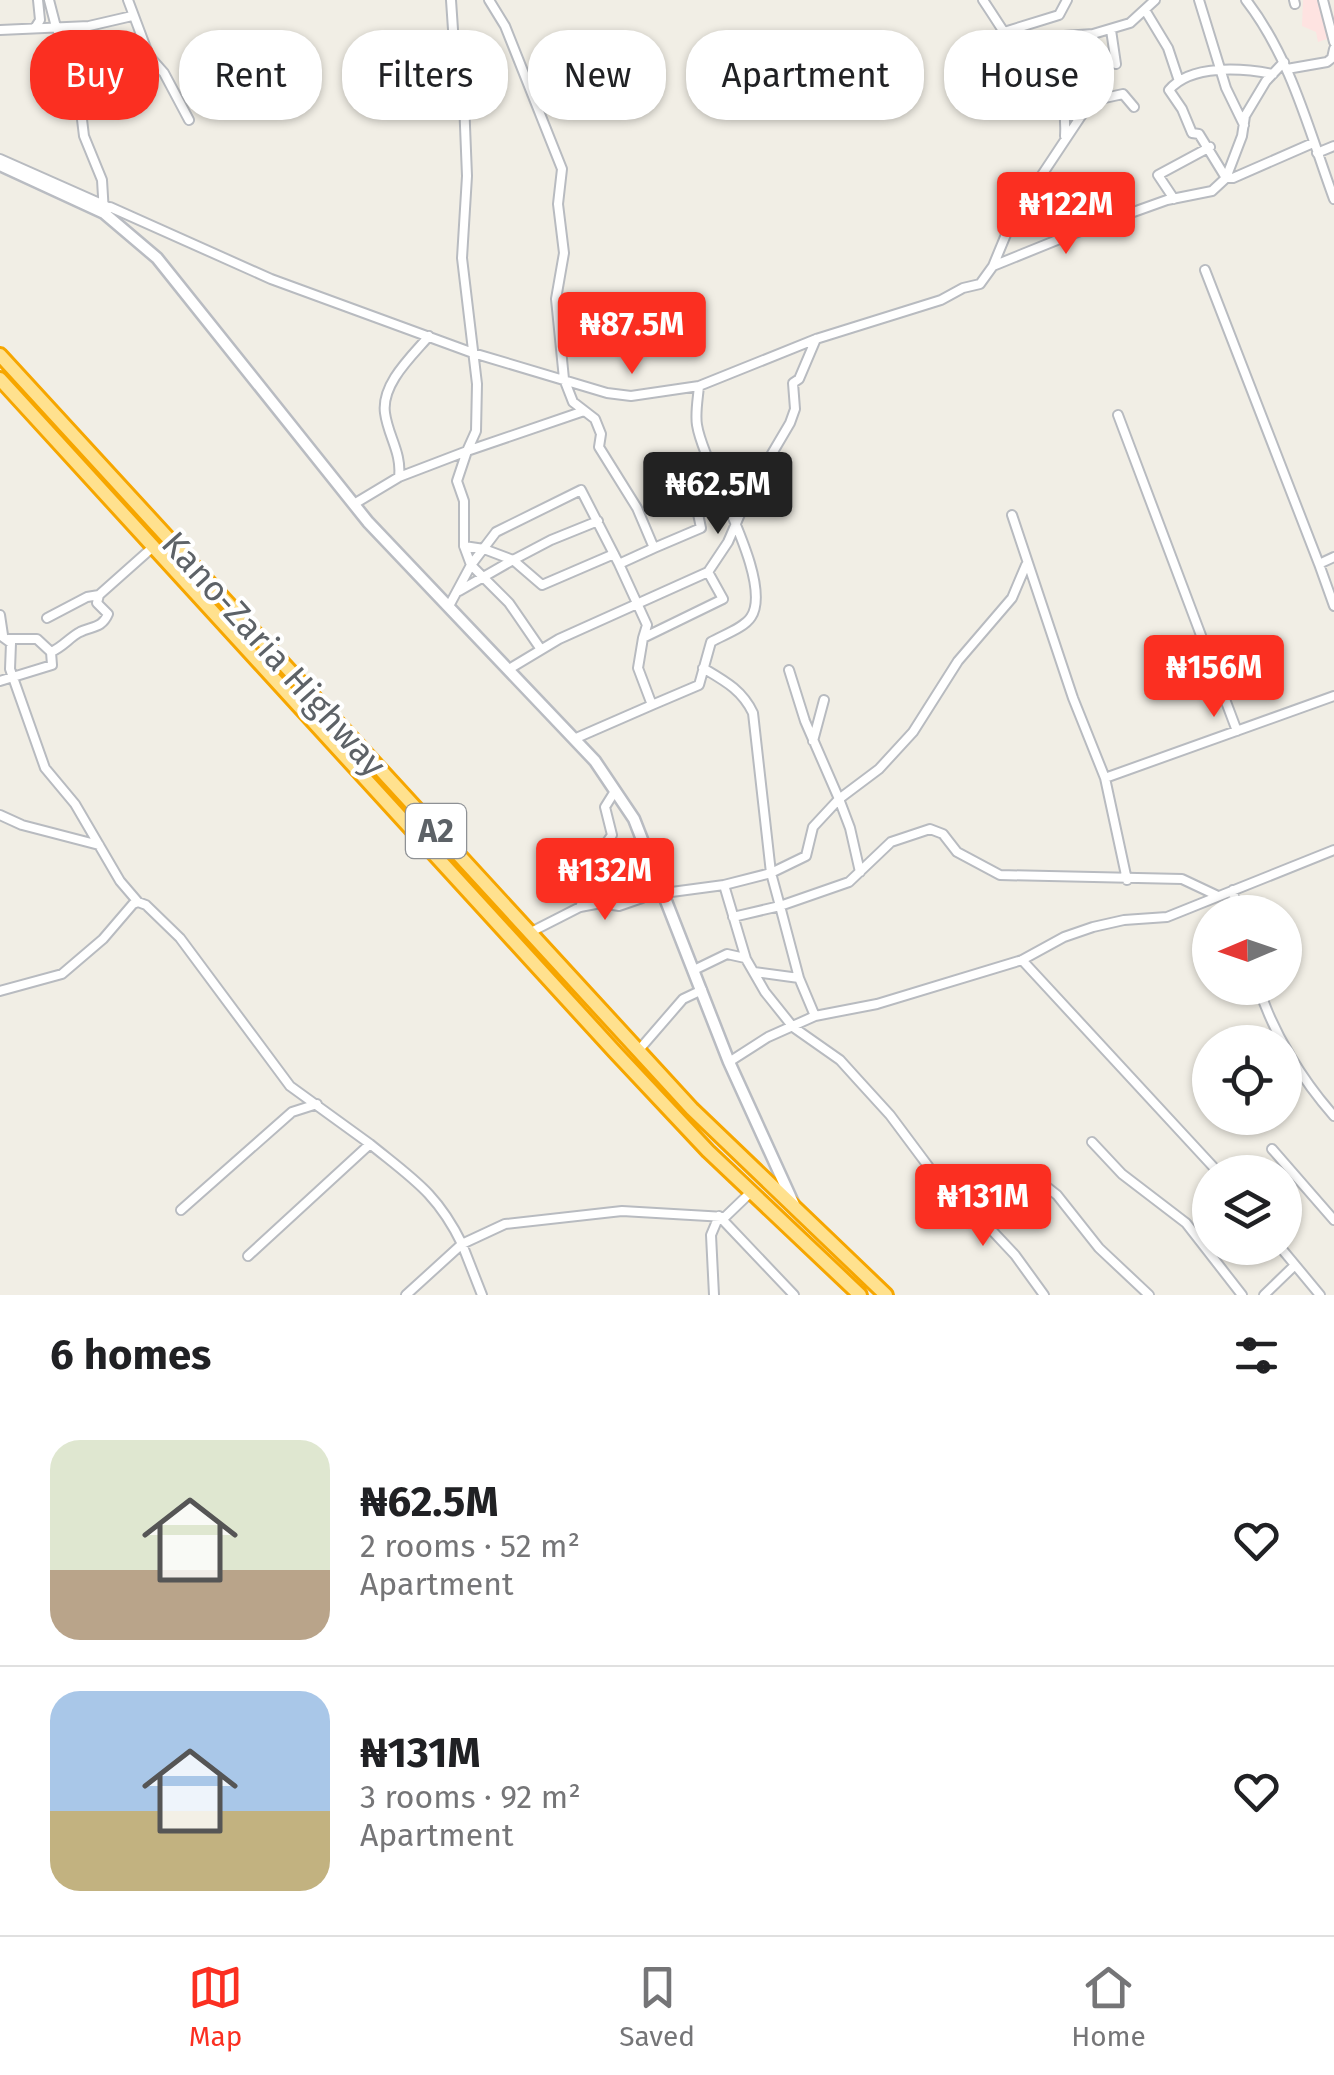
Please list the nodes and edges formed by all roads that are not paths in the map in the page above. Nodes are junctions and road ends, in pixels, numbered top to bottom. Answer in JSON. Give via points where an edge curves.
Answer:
{"nodes":[{"id":1,"x":38,"y":0,"type":"edge"},
{"id":2,"x":49,"y":0,"type":"edge"},
{"id":3,"x":128,"y":0,"type":"edge"},
{"id":4,"x":451,"y":0,"type":"edge"},
{"id":5,"x":489,"y":0,"type":"edge"},
{"id":6,"x":983,"y":0,"type":"edge"},
{"id":7,"x":1067,"y":0,"type":"edge"},
{"id":8,"x":1155,"y":0,"type":"edge"},
{"id":9,"x":1200,"y":0,"type":"edge"},
{"id":10,"x":1246,"y":0,"type":"edge"},
{"id":11,"x":1323,"y":0,"type":"edge"},
{"id":12,"x":1145,"y":10,"type":"junction"},
{"id":13,"x":1059,"y":15,"type":"junction"},
{"id":14,"x":132,"y":16,"type":"junction"},
{"id":15,"x":36,"y":28,"type":"junction"},
{"id":16,"x":56,"y":28,"type":"junction"},
{"id":17,"x":0,"y":30,"type":"edge"},
{"id":18,"x":1003,"y":30,"type":"edge"},
{"id":19,"x":1010,"y":30,"type":"edge"},
{"id":20,"x":1063,"y":30,"type":"edge"},
{"id":21,"x":1111,"y":30,"type":"edge"},
{"id":22,"x":1334,"y":42,"type":"edge"},
{"id":23,"x":1334,"y":49,"type":"edge"},
{"id":24,"x":1114,"y":50,"type":"edge"},
{"id":25,"x":1116,"y":64,"type":"dead end"},
{"id":26,"x":1285,"y":66,"type":"junction"},
{"id":27,"x":1220,"y":70,"type":"junction"},
{"id":28,"x":1273,"y":74,"type":"junction"},
{"id":29,"x":1179,"y":81,"type":"junction"},
{"id":30,"x":179,"y":101,"type":"edge"},
{"id":31,"x":1134,"y":107,"type":"dead end"},
{"id":32,"x":1064,"y":120,"type":"edge"},
{"id":33,"x":1244,"y":125,"type":"junction"},
{"id":34,"x":1065,"y":140,"type":"junction"},
{"id":35,"x":1314,"y":143,"type":"junction"},
{"id":36,"x":1334,"y":146,"type":"edge"},
{"id":37,"x":1210,"y":147,"type":"junction"},
{"id":38,"x":1317,"y":153,"type":"junction"},
{"id":39,"x":0,"y":162,"type":"edge"},
{"id":40,"x":1226,"y":178,"type":"junction"},
{"id":41,"x":1333,"y":194,"type":"edge"},
{"id":42,"x":1174,"y":198,"type":"junction"},
{"id":43,"x":106,"y":208,"type":"junction"},
{"id":44,"x":993,"y":266,"type":"junction"},
{"id":45,"x":1205,"y":270,"type":"dead end"},
{"id":46,"x":429,"y":336,"type":"junction"},
{"id":47,"x":816,"y":338,"type":"junction"},
{"id":48,"x":473,"y":353,"type":"junction"},
{"id":49,"x":0,"y":355,"type":"edge"},
{"id":50,"x":564,"y":379,"type":"junction"},
{"id":51,"x":0,"y":380,"type":"edge"},
{"id":52,"x":699,"y":386,"type":"junction"},
{"id":53,"x":584,"y":411,"type":"junction"},
{"id":54,"x":1118,"y":415,"type":"dead end"},
{"id":55,"x":467,"y":450,"type":"junction"},
{"id":56,"x":713,"y":473,"type":"junction"},
{"id":57,"x":400,"y":477,"type":"junction"},
{"id":58,"x":354,"y":504,"type":"junction"},
{"id":59,"x":1012,"y":515,"type":"dead end"},
{"id":60,"x":598,"y":521,"type":"junction"},
{"id":61,"x":737,"y":525,"type":"junction"},
{"id":62,"x":464,"y":546,"type":"junction"},
{"id":63,"x":153,"y":547,"type":"junction"},
{"id":64,"x":654,"y":548,"type":"junction"},
{"id":65,"x":484,"y":549,"type":"junction"},
{"id":66,"x":614,"y":554,"type":"junction"},
{"id":67,"x":1334,"y":556,"type":"edge"},
{"id":68,"x":514,"y":560,"type":"junction"},
{"id":69,"x":1027,"y":563,"type":"junction"},
{"id":70,"x":619,"y":564,"type":"junction"},
{"id":71,"x":1319,"y":564,"type":"junction"},
{"id":72,"x":471,"y":565,"type":"junction"},
{"id":73,"x":708,"y":572,"type":"junction"},
{"id":74,"x":484,"y":577,"type":"junction"},
{"id":75,"x":459,"y":591,"type":"junction"},
{"id":76,"x":99,"y":596,"type":"junction"},
{"id":77,"x":635,"y":604,"type":"junction"},
{"id":78,"x":449,"y":606,"type":"junction"},
{"id":79,"x":1334,"y":606,"type":"edge"},
{"id":80,"x":0,"y":615,"type":"edge"},
{"id":81,"x":47,"y":618,"type":"dead end"},
{"id":82,"x":4,"y":636,"type":"edge"},
{"id":83,"x":643,"y":638,"type":"junction"},
{"id":84,"x":540,"y":648,"type":"junction"},
{"id":85,"x":51,"y":652,"type":"junction"},
{"id":86,"x":703,"y":668,"type":"junction"},
{"id":87,"x":509,"y":669,"type":"junction"},
{"id":88,"x":789,"y":670,"type":"dead end"},
{"id":89,"x":14,"y":677,"type":"junction"},
{"id":90,"x":0,"y":681,"type":"edge"},
{"id":91,"x":1334,"y":696,"type":"edge"},
{"id":92,"x":824,"y":700,"type":"dead end"},
{"id":93,"x":652,"y":704,"type":"junction"},
{"id":94,"x":1236,"y":731,"type":"junction"},
{"id":95,"x":574,"y":739,"type":"junction"},
{"id":96,"x":813,"y":740,"type":"junction"},
{"id":97,"x":1105,"y":778,"type":"junction"},
{"id":98,"x":615,"y":792,"type":"junction"},
{"id":99,"x":839,"y":799,"type":"junction"},
{"id":100,"x":0,"y":815,"type":"edge"},
{"id":101,"x":100,"y":845,"type":"junction"},
{"id":102,"x":1334,"y":850,"type":"edge"},
{"id":103,"x":860,"y":872,"type":"junction"},
{"id":104,"x":772,"y":873,"type":"junction"},
{"id":105,"x":1127,"y":880,"type":"junction"},
{"id":106,"x":724,"y":885,"type":"junction"},
{"id":107,"x":663,"y":890,"type":"junction"},
{"id":108,"x":1233,"y":890,"type":"junction"},
{"id":109,"x":1216,"y":895,"type":"edge"},
{"id":110,"x":1220,"y":895,"type":"edge"},
{"id":111,"x":1234,"y":895,"type":"edge"},
{"id":112,"x":138,"y":902,"type":"junction"},
{"id":113,"x":780,"y":906,"type":"junction"},
{"id":114,"x":580,"y":907,"type":"junction"},
{"id":115,"x":1192,"y":907,"type":"edge"},
{"id":116,"x":734,"y":917,"type":"junction"},
{"id":117,"x":529,"y":933,"type":"junction"},
{"id":118,"x":746,"y":959,"type":"junction"},
{"id":119,"x":1022,"y":960,"type":"junction"},
{"id":120,"x":694,"y":970,"type":"junction"},
{"id":121,"x":754,"y":972,"type":"junction"},
{"id":122,"x":799,"y":978,"type":"junction"},
{"id":123,"x":702,"y":990,"type":"junction"},
{"id":124,"x":0,"y":991,"type":"edge"},
{"id":125,"x":1265,"y":1005,"type":"edge"},
{"id":126,"x":815,"y":1016,"type":"junction"},
{"id":127,"x":793,"y":1027,"type":"junction"},
{"id":128,"x":638,"y":1051,"type":"junction"},
{"id":129,"x":729,"y":1062,"type":"junction"},
{"id":130,"x":317,"y":1104,"type":"junction"},
{"id":131,"x":1334,"y":1116,"type":"edge"},
{"id":132,"x":1092,"y":1142,"type":"dead end"},
{"id":133,"x":370,"y":1144,"type":"junction"},
{"id":134,"x":1272,"y":1149,"type":"dead end"},
{"id":135,"x":1202,"y":1155,"type":"edge"},
{"id":136,"x":1043,"y":1184,"type":"dead end"},
{"id":137,"x":751,"y":1192,"type":"junction"},
{"id":138,"x":181,"y":1210,"type":"dead end"},
{"id":139,"x":798,"y":1212,"type":"junction"},
{"id":140,"x":719,"y":1216,"type":"junction"},
{"id":141,"x":1334,"y":1220,"type":"edge"},
{"id":142,"x":462,"y":1244,"type":"junction"},
{"id":143,"x":248,"y":1256,"type":"dead end"},
{"id":144,"x":1295,"y":1265,"type":"joint"},
{"id":145,"x":406,"y":1295,"type":"edge"},
{"id":146,"x":482,"y":1295,"type":"edge"},
{"id":147,"x":714,"y":1295,"type":"edge"},
{"id":148,"x":794,"y":1295,"type":"edge"},
{"id":149,"x":860,"y":1295,"type":"edge"},
{"id":150,"x":886,"y":1295,"type":"edge"},
{"id":151,"x":1044,"y":1295,"type":"edge"},
{"id":152,"x":1149,"y":1295,"type":"edge"},
{"id":153,"x":1242,"y":1295,"type":"edge"},
{"id":154,"x":1264,"y":1295,"type":"edge"},
{"id":155,"x":1320,"y":1295,"type":"edge"}],
"edges":[{"from":1,"to":15,"type":"street"},
{"from":2,"to":16,"type":"street"},
{"from":3,"to":14,"type":"street"},
{"from":4,"to":48,"type":"street","via":[[464,101],[462,258]]},
{"from":5,"to":50,"type":"street","via":[[562,169],[564,253],[556,299]]},
{"from":6,"to":18,"type":"street"},
{"from":7,"to":13,"type":"street"},
{"from":8,"to":12,"type":"street"},
{"from":9,"to":27,"type":"street"},
{"from":10,"to":26,"type":"street"},
{"from":11,"to":22,"type":"street"},
{"from":12,"to":21,"type":"street"},
{"from":12,"to":29,"type":"street"},
{"from":13,"to":19,"type":"street"},
{"from":13,"to":20,"type":"street"},
{"from":14,"to":16,"type":"street"},
{"from":14,"to":30,"type":"street"},
{"from":15,"to":16,"type":"street"},
{"from":15,"to":17,"type":"street"},
{"from":16,"to":43,"type":"street","via":[[76,70],[84,136]]},
{"from":23,"to":26,"type":"street","via":[[1327,62]]},
{"from":24,"to":25,"type":"street"},
{"from":26,"to":28,"type":"street"},
{"from":26,"to":35,"type":"street"},
{"from":27,"to":28,"type":"street"},
{"from":27,"to":29,"type":"street"},
{"from":27,"to":33,"type":"street"},
{"from":28,"to":33,"type":"street"},
{"from":29,"to":37,"type":"street","via":[[1169,90],[1192,133]]},
{"from":31,"to":34,"type":"street","via":[[1123,94],[1096,98]]},
{"from":32,"to":34,"type":"street"},
{"from":33,"to":40,"type":"street"},
{"from":34,"to":44,"type":"street","via":[[1012,220]]},
{"from":35,"to":38,"type":"street"},
{"from":35,"to":40,"type":"street"},
{"from":36,"to":38,"type":"street"},
{"from":37,"to":40,"type":"street"},
{"from":37,"to":42,"type":"street","via":[[1158,175]]},
{"from":38,"to":41,"type":"street"},
{"from":39,"to":43,"type":"street"},
{"from":40,"to":42,"type":"street","via":[[1212,191]]},
{"from":42,"to":44,"type":"street"},
{"from":43,"to":46,"type":"street"},
{"from":43,"to":58,"type":"street","via":[[158,258]]},
{"from":44,"to":47,"type":"street","via":[[980,284],[941,300]]},
{"from":45,"to":71,"type":"street"},
{"from":46,"to":48,"type":"street"},
{"from":46,"to":57,"type":"street","via":[[392,382],[384,410]]},
{"from":47,"to":52,"type":"street"},
{"from":47,"to":61,"type":"street","via":[[793,383],[790,423]]},
{"from":48,"to":50,"type":"street"},
{"from":48,"to":55,"type":"street","via":[[476,431]]},
{"from":49,"to":117,"type":"highway","name":"Kano-Zaria Highway","number":"A2"},
{"from":50,"to":52,"type":"street","via":[[631,396]]},
{"from":50,"to":53,"type":"street"},
{"from":51,"to":63,"type":"highway","name":"Kano-Zaria Highway","number":"A2"},
{"from":52,"to":56,"type":"street","via":[[696,422]]},
{"from":53,"to":55,"type":"street"},
{"from":53,"to":64,"type":"street","via":[[595,419],[600,447]]},
{"from":54,"to":94,"type":"street"},
{"from":55,"to":57,"type":"street"},
{"from":55,"to":62,"type":"street","via":[[457,480]]},
{"from":56,"to":61,"type":"street"},
{"from":56,"to":64,"type":"street","via":[[697,509],[702,528]]},
{"from":57,"to":58,"type":"street"},
{"from":58,"to":78,"type":"street"},
{"from":59,"to":69,"type":"street"},
{"from":60,"to":65,"type":"street","via":[[581,490],[496,532]]},
{"from":60,"to":66,"type":"street"},
{"from":60,"to":68,"type":"street"},
{"from":61,"to":73,"type":"street"},
{"from":61,"to":86,"type":"street","via":[[756,587],[754,607],[750,620],[711,642]]},
{"from":62,"to":65,"type":"street"},
{"from":62,"to":72,"type":"street"},
{"from":63,"to":76,"type":"street"},
{"from":63,"to":137,"type":"highway","name":"Kano-Zaria Highway","number":"A2"},
{"from":64,"to":70,"type":"street"},
{"from":65,"to":68,"type":"street"},
{"from":65,"to":72,"type":"street"},
{"from":66,"to":68,"type":"street","via":[[542,586]]},
{"from":66,"to":70,"type":"street"},
{"from":67,"to":71,"type":"street"},
{"from":68,"to":74,"type":"street"},
{"from":69,"to":97,"type":"street"},
{"from":69,"to":99,"type":"street","via":[[1012,598],[958,661],[913,732]]},
{"from":70,"to":77,"type":"street"},
{"from":71,"to":79,"type":"street"},
{"from":72,"to":74,"type":"street"},
{"from":72,"to":75,"type":"street"},
{"from":73,"to":77,"type":"street"},
{"from":73,"to":83,"type":"street","via":[[723,599]]},
{"from":74,"to":75,"type":"street"},
{"from":74,"to":84,"type":"street"},
{"from":75,"to":78,"type":"street"},
{"from":76,"to":81,"type":"street"},
{"from":76,"to":85,"type":"street","via":[[106,620]]},
{"from":77,"to":83,"type":"street","via":[[646,625]]},
{"from":77,"to":84,"type":"street"},
{"from":78,"to":87,"type":"street"},
{"from":80,"to":82,"type":"street"},
{"from":82,"to":85,"type":"street","via":[[37,639]]},
{"from":82,"to":89,"type":"street"},
{"from":83,"to":93,"type":"street","via":[[638,668]]},
{"from":84,"to":87,"type":"street"},
{"from":85,"to":89,"type":"street","via":[[52,666]]},
{"from":86,"to":93,"type":"street","via":[[698,685]]},
{"from":86,"to":104,"type":"street","via":[[734,686],[753,713]]},
{"from":87,"to":95,"type":"street"},
{"from":88,"to":96,"type":"street"},
{"from":89,"to":90,"type":"street"},
{"from":89,"to":101,"type":"street","via":[[45,768]]},
{"from":91,"to":94,"type":"street"},
{"from":92,"to":96,"type":"street"},
{"from":93,"to":95,"type":"street"},
{"from":94,"to":97,"type":"street"},
{"from":95,"to":98,"type":"street"},
{"from":96,"to":99,"type":"street"},
{"from":97,"to":105,"type":"street"},
{"from":98,"to":107,"type":"street"},
{"from":98,"to":114,"type":"street","via":[[605,807],[612,835],[597,856]]},
{"from":99,"to":103,"type":"street"},
{"from":99,"to":104,"type":"street","via":[[813,826],[806,856]]},
{"from":100,"to":101,"type":"street"},
{"from":101,"to":112,"type":"street"},
{"from":102,"to":108,"type":"street"},
{"from":103,"to":105,"type":"street","via":[[891,842],[930,829],[1000,875]]},
{"from":103,"to":113,"type":"street"},
{"from":104,"to":106,"type":"street"},
{"from":104,"to":113,"type":"street"},
{"from":105,"to":109,"type":"street","via":[[1182,879]]},
{"from":106,"to":107,"type":"street"},
{"from":106,"to":116,"type":"street"},
{"from":107,"to":114,"type":"street","via":[[619,906]]},
{"from":107,"to":120,"type":"street"},
{"from":108,"to":110,"type":"street"},
{"from":108,"to":111,"type":"street"},
{"from":112,"to":124,"type":"street","via":[[62,974]]},
{"from":112,"to":130,"type":"street","via":[[180,938],[290,1086]]},
{"from":113,"to":116,"type":"street"},
{"from":113,"to":122,"type":"street"},
{"from":114,"to":117,"type":"street"},
{"from":115,"to":119,"type":"street","via":[[1167,917],[1092,927]]},
{"from":116,"to":118,"type":"street"},
{"from":117,"to":128,"type":"highway","name":"Kano-Zaria Highway","number":"A2"},
{"from":118,"to":120,"type":"street","via":[[732,953]]},
{"from":118,"to":121,"type":"street"},
{"from":119,"to":126,"type":"street"},
{"from":119,"to":135,"type":"street"},
{"from":120,"to":123,"type":"street"},
{"from":121,"to":122,"type":"street"},
{"from":121,"to":127,"type":"street"},
{"from":122,"to":126,"type":"street"},
{"from":123,"to":128,"type":"street","via":[[683,999]]},
{"from":123,"to":129,"type":"street"},
{"from":125,"to":131,"type":"street"},
{"from":126,"to":127,"type":"street"},
{"from":127,"to":129,"type":"street"},
{"from":127,"to":151,"type":"street","via":[[840,1060]]},
{"from":128,"to":139,"type":"highway","name":"Kano-Zaria Highway","number":"A2"},
{"from":129,"to":139,"type":"street"},
{"from":130,"to":133,"type":"street"},
{"from":130,"to":138,"type":"street","via":[[292,1112]]},
{"from":132,"to":153,"type":"street","via":[[1186,1223]]},
{"from":133,"to":142,"type":"street","via":[[446,1210]]},
{"from":133,"to":143,"type":"street"},
{"from":134,"to":141,"type":"street"},
{"from":136,"to":152,"type":"street"},
{"from":137,"to":140,"type":"street"},
{"from":137,"to":149,"type":"highway","name":"Kano-Zaria Highway","number":"A2"},
{"from":139,"to":150,"type":"highway","name":"Kano-Zaria Highway","number":"A2"},
{"from":140,"to":142,"type":"street","via":[[602,1213],[505,1224]]},
{"from":140,"to":147,"type":"street","via":[[711,1234]]},
{"from":140,"to":148,"type":"street"},
{"from":142,"to":145,"type":"street"},
{"from":142,"to":146,"type":"street"},
{"from":144,"to":154,"type":"street"},
{"from":144,"to":155,"type":"street"}]}
